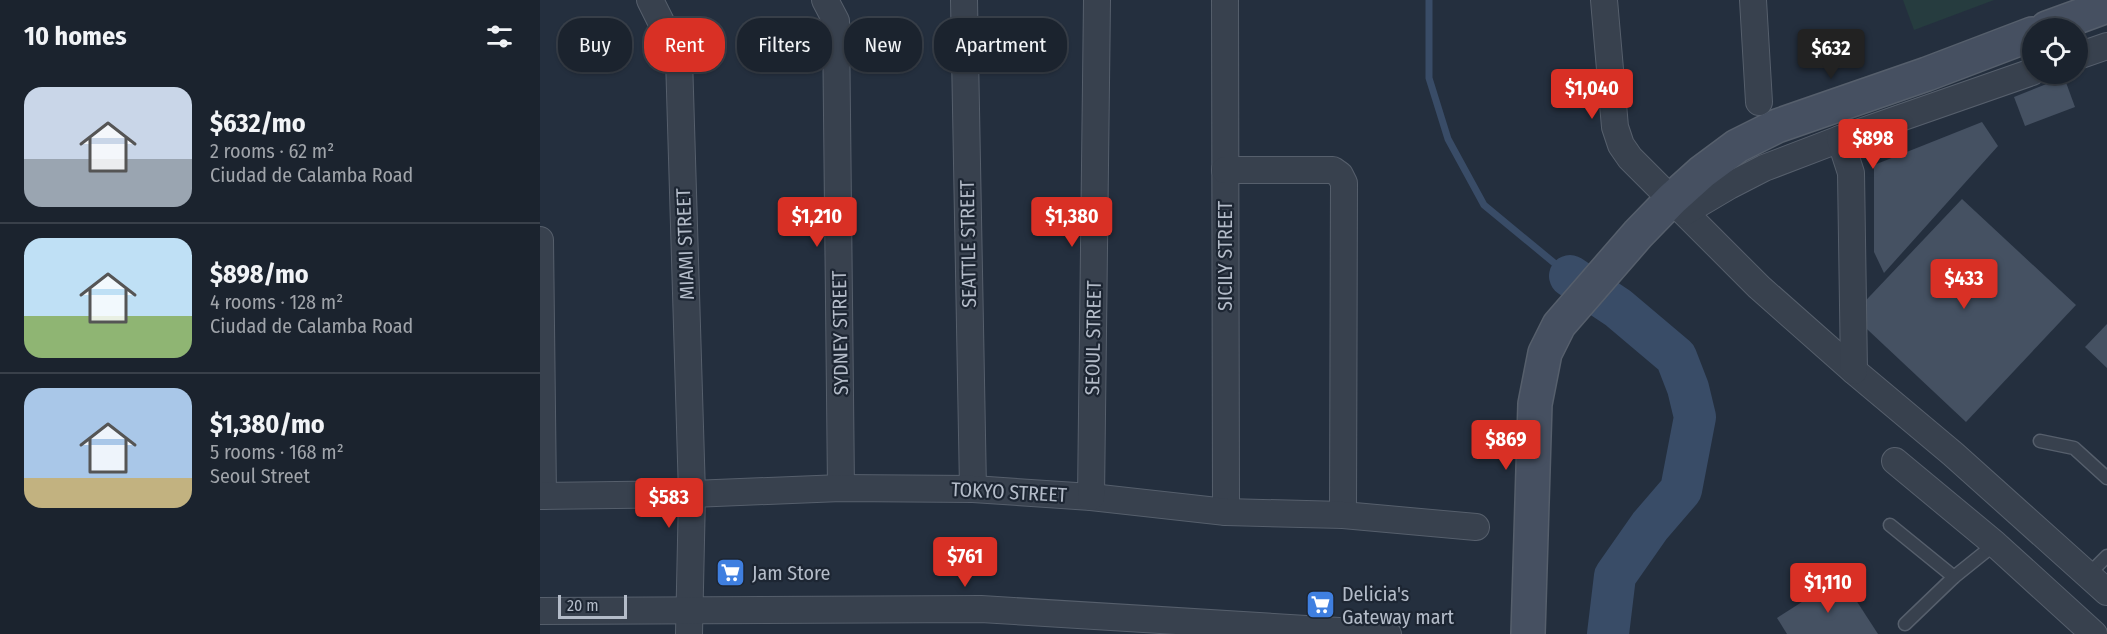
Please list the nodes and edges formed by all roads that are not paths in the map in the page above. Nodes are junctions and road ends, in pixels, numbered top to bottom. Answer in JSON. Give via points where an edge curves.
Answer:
{"nodes":[{"id":1,"x":650,"y":0,"type":"edge"},
{"id":2,"x":825,"y":0,"type":"edge"},
{"id":3,"x":964,"y":0,"type":"edge"},
{"id":4,"x":1097,"y":0,"type":"edge"},
{"id":5,"x":1225,"y":0,"type":"edge"},
{"id":6,"x":1604,"y":0,"type":"edge"},
{"id":7,"x":1753,"y":0,"type":"edge"},
{"id":8,"x":2107,"y":6,"type":"edge"},
{"id":9,"x":2074,"y":18,"type":"edge"},
{"id":10,"x":2022,"y":38,"type":"edge"},
{"id":11,"x":2107,"y":46,"type":"edge"},
{"id":12,"x":2088,"y":53,"type":"edge"},
{"id":13,"x":2022,"y":75,"type":"edge"},
{"id":14,"x":1759,"y":102,"type":"dead end"},
{"id":15,"x":1840,"y":139,"type":"junction"},
{"id":16,"x":1225,"y":170,"type":"junction"},
{"id":17,"x":1679,"y":206,"type":"junction"},
{"id":18,"x":540,"y":240,"type":"edge"},
{"id":19,"x":1854,"y":371,"type":"junction"},
{"id":20,"x":2040,"y":441,"type":"dead end"},
{"id":21,"x":1895,"y":461,"type":"dead end"},
{"id":22,"x":2107,"y":478,"type":"edge"},
{"id":23,"x":842,"y":488,"type":"junction"},
{"id":24,"x":973,"y":489,"type":"junction"},
{"id":25,"x":692,"y":494,"type":"junction"},
{"id":26,"x":541,"y":496,"type":"edge"},
{"id":27,"x":1091,"y":497,"type":"junction"},
{"id":28,"x":1226,"y":512,"type":"junction"},
{"id":29,"x":1342,"y":515,"type":"junction"},
{"id":30,"x":1890,"y":525,"type":"dead end"},
{"id":31,"x":1476,"y":527,"type":"dead end"},
{"id":32,"x":1995,"y":544,"type":"junction"},
{"id":33,"x":2107,"y":556,"type":"edge"},
{"id":34,"x":1954,"y":577,"type":"junction"},
{"id":35,"x":2098,"y":583,"type":"edge"},
{"id":36,"x":540,"y":611,"type":"edge"},
{"id":37,"x":689,"y":622,"type":"edge"},
{"id":38,"x":1905,"y":624,"type":"dead end"},
{"id":39,"x":1388,"y":634,"type":"edge"},
{"id":40,"x":1528,"y":634,"type":"edge"},
{"id":41,"x":2094,"y":634,"type":"edge"}],
"edges":[{"from":1,"to":25,"type":"street","name":"MIAMI STREET","via":[[680,58]]},
{"from":2,"to":23,"type":"street","name":"SYDNEY STREET","via":[[836,21]]},
{"from":3,"to":24,"type":"street","name":"SEATTLE STREET"},
{"from":4,"to":27,"type":"street","name":"SEOUL STREET"},
{"from":5,"to":16,"type":"street","name":"SICILY STREET"},
{"from":6,"to":17,"type":"street","via":[[1612,111],[1621,145]]},
{"from":7,"to":14,"type":"street"},
{"from":8,"to":9,"type":"main road"},
{"from":10,"to":17,"type":"main road","via":[[1777,126],[1737,146],[1702,172]]},
{"from":11,"to":12,"type":"street"},
{"from":13,"to":15,"type":"street"},
{"from":15,"to":17,"type":"street"},
{"from":15,"to":19,"type":"street","via":[[1851,173]]},
{"from":16,"to":28,"type":"street","name":"SICILY STREET"},
{"from":16,"to":29,"type":"street","via":[[1333,170],[1344,183]]},
{"from":17,"to":19,"type":"street","via":[[1759,286]]},
{"from":17,"to":40,"type":"main road","via":[[1638,234],[1559,325],[1545,353],[1535,404]]},
{"from":18,"to":26,"type":"street"},
{"from":19,"to":35,"type":"street"},
{"from":20,"to":22,"type":"lane","via":[[2074,448]]},
{"from":21,"to":32,"type":"street"},
{"from":23,"to":24,"type":"street","name":"TOKYO STREET"},
{"from":23,"to":25,"type":"street","name":"TOKYO STREET"},
{"from":24,"to":27,"type":"street","name":"TOKYO STREET"},
{"from":25,"to":26,"type":"street","name":"TOKYO STREET"},
{"from":25,"to":37,"type":"street","name":"MIAMI STREET"},
{"from":27,"to":28,"type":"street","name":"TOKYO STREET"},
{"from":28,"to":29,"type":"street","name":"TOKYO STREET"},
{"from":29,"to":31,"type":"street","name":"TOKYO STREET"},
{"from":30,"to":34,"type":"lane"},
{"from":32,"to":34,"type":"lane"},
{"from":32,"to":41,"type":"street"},
{"from":33,"to":35,"type":"lane"},
{"from":34,"to":38,"type":"lane"},
{"from":36,"to":37,"type":"street"},
{"from":37,"to":39,"type":"street","via":[[981,609]]}]}
